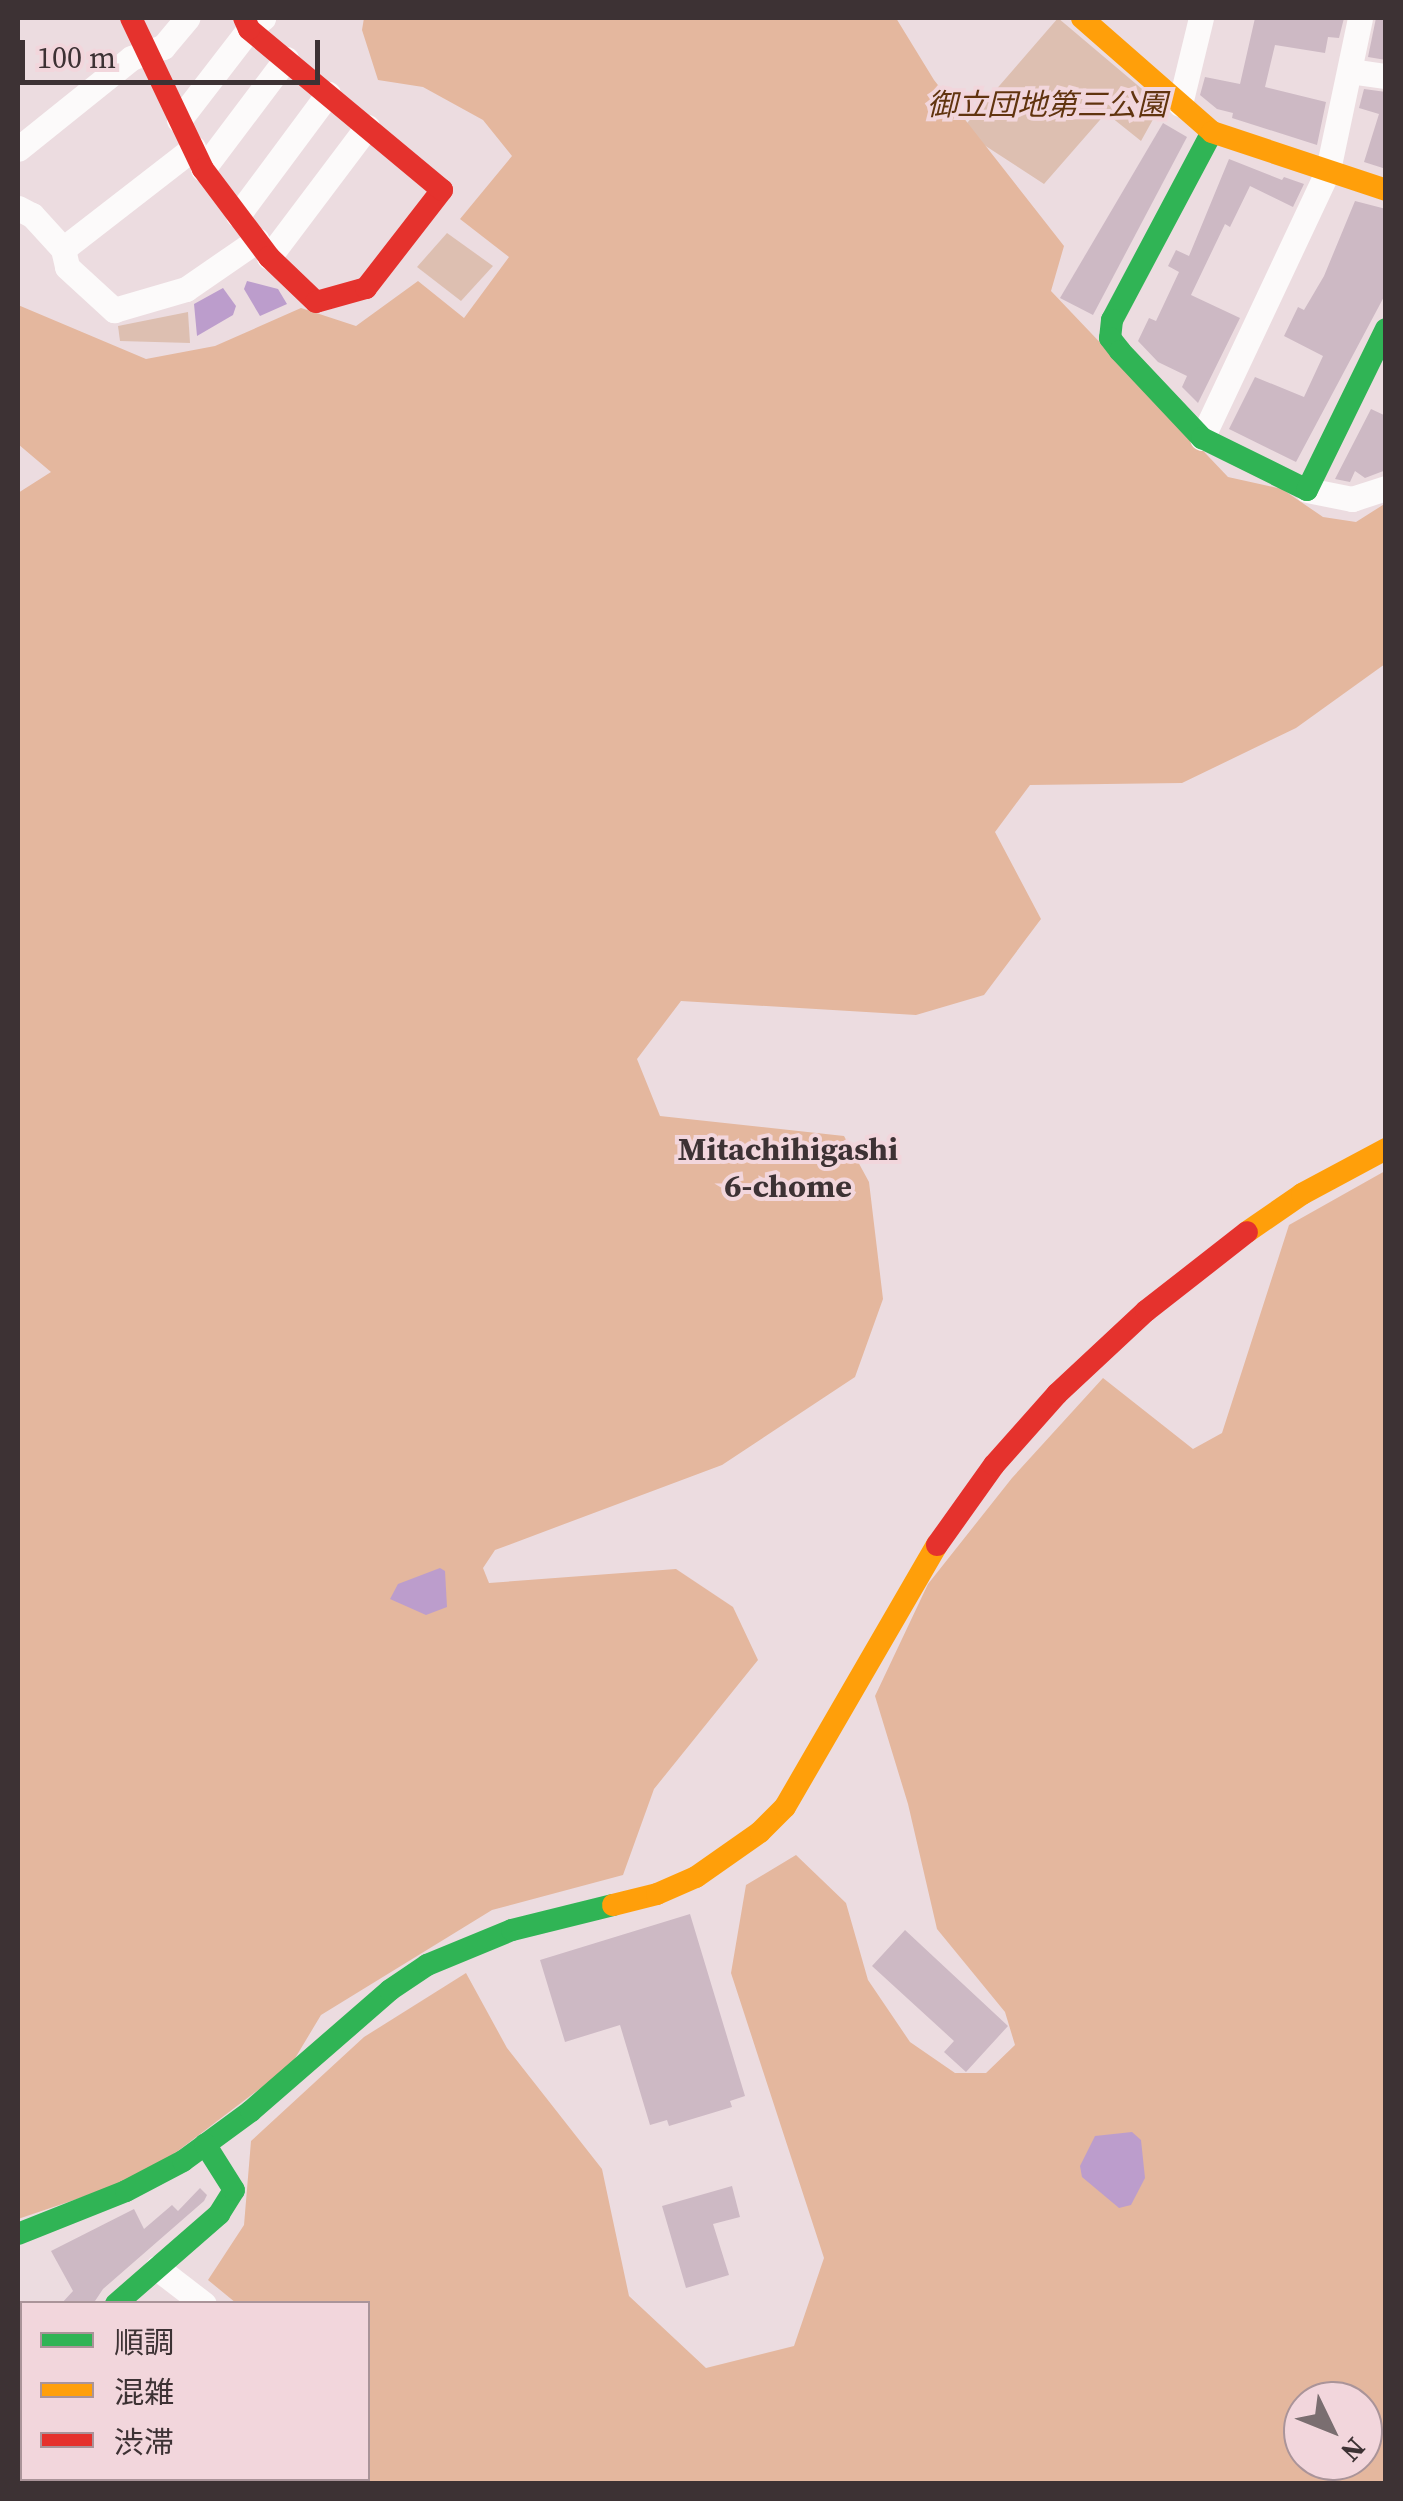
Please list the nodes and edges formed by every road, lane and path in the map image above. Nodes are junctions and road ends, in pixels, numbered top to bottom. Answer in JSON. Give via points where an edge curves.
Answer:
{"nodes":[{"id":1,"x":131,"y":18,"type":"edge"},
{"id":2,"x":187,"y":18,"type":"edge"},
{"id":3,"x":1082,"y":18,"type":"edge"},
{"id":4,"x":1201,"y":18,"type":"edge"},
{"id":5,"x":1360,"y":18,"type":"edge"},
{"id":6,"x":252,"y":21,"type":"edge"},
{"id":7,"x":148,"y":55,"type":"junction"},
{"id":8,"x":286,"y":60,"type":"junction"},
{"id":9,"x":1350,"y":72,"type":"junction"},
{"id":10,"x":1386,"y":76,"type":"edge"},
{"id":11,"x":328,"y":94,"type":"junction"},
{"id":12,"x":1180,"y":104,"type":"junction"},
{"id":13,"x":179,"y":120,"type":"junction"},
{"id":14,"x":367,"y":127,"type":"junction"},
{"id":15,"x":1212,"y":132,"type":"junction"},
{"id":16,"x":18,"y":150,"type":"edge"},
{"id":17,"x":198,"y":158,"type":"junction"},
{"id":18,"x":1328,"y":170,"type":"junction"},
{"id":19,"x":1386,"y":190,"type":"edge"},
{"id":20,"x":18,"y":208,"type":"edge"},
{"id":21,"x":238,"y":216,"type":"junction"},
{"id":22,"x":263,"y":248,"type":"junction"},
{"id":23,"x":62,"y":249,"type":"junction"},
{"id":24,"x":1386,"y":329,"type":"edge"},
{"id":25,"x":1202,"y":438,"type":"junction"},
{"id":26,"x":1386,"y":488,"type":"edge"},
{"id":27,"x":1307,"y":490,"type":"junction"},
{"id":28,"x":1386,"y":1149,"type":"edge"},
{"id":29,"x":205,"y":2144,"type":"junction"},
{"id":30,"x":18,"y":2234,"type":"edge"},
{"id":31,"x":157,"y":2268,"type":"junction"},
{"id":32,"x":119,"y":2301,"type":"edge"},
{"id":33,"x":200,"y":2301,"type":"edge"}],
"edges":[{"from":1,"to":7,"type":"street"},
{"from":2,"to":7,"type":"street"},
{"from":3,"to":12,"type":"street"},
{"from":4,"to":12,"type":"street"},
{"from":5,"to":9,"type":"street"},
{"from":6,"to":8,"type":"street"},
{"from":6,"to":13,"type":"street"},
{"from":7,"to":13,"type":"street"},
{"from":7,"to":16,"type":"street","via":[[132,58]]},
{"from":8,"to":11,"type":"street"},
{"from":8,"to":17,"type":"street"},
{"from":9,"to":10,"type":"street"},
{"from":9,"to":18,"type":"street"},
{"from":11,"to":14,"type":"street"},
{"from":11,"to":21,"type":"street"},
{"from":12,"to":15,"type":"street"},
{"from":13,"to":17,"type":"street"},
{"from":14,"to":22,"type":"street"},
{"from":14,"to":22,"type":"street","via":[[442,190],[366,288],[316,302]]},
{"from":15,"to":18,"type":"street"},
{"from":15,"to":25,"type":"street","via":[[1112,320],[1110,338]]},
{"from":17,"to":21,"type":"street"},
{"from":17,"to":23,"type":"street"},
{"from":18,"to":19,"type":"street"},
{"from":18,"to":25,"type":"street"},
{"from":20,"to":23,"type":"street"},
{"from":21,"to":22,"type":"street"},
{"from":22,"to":23,"type":"street","via":[[186,289],[114,310],[67,267]]},
{"from":24,"to":27,"type":"street"},
{"from":25,"to":27,"type":"street"},
{"from":26,"to":27,"type":"street","via":[[1352,499]]},
{"from":28,"to":29,"type":"street","via":[[1302,1194],[1222,1250],[1057,1394],[994,1465],[930,1555],[812,1766],[760,1832],[657,1894],[512,1930],[427,1964]]},
{"from":29,"to":30,"type":"street","via":[[157,2176]]},
{"from":29,"to":31,"type":"street","via":[[234,2190],[219,2214]]},
{"from":31,"to":32,"type":"street"},
{"from":31,"to":33,"type":"street"}]}
